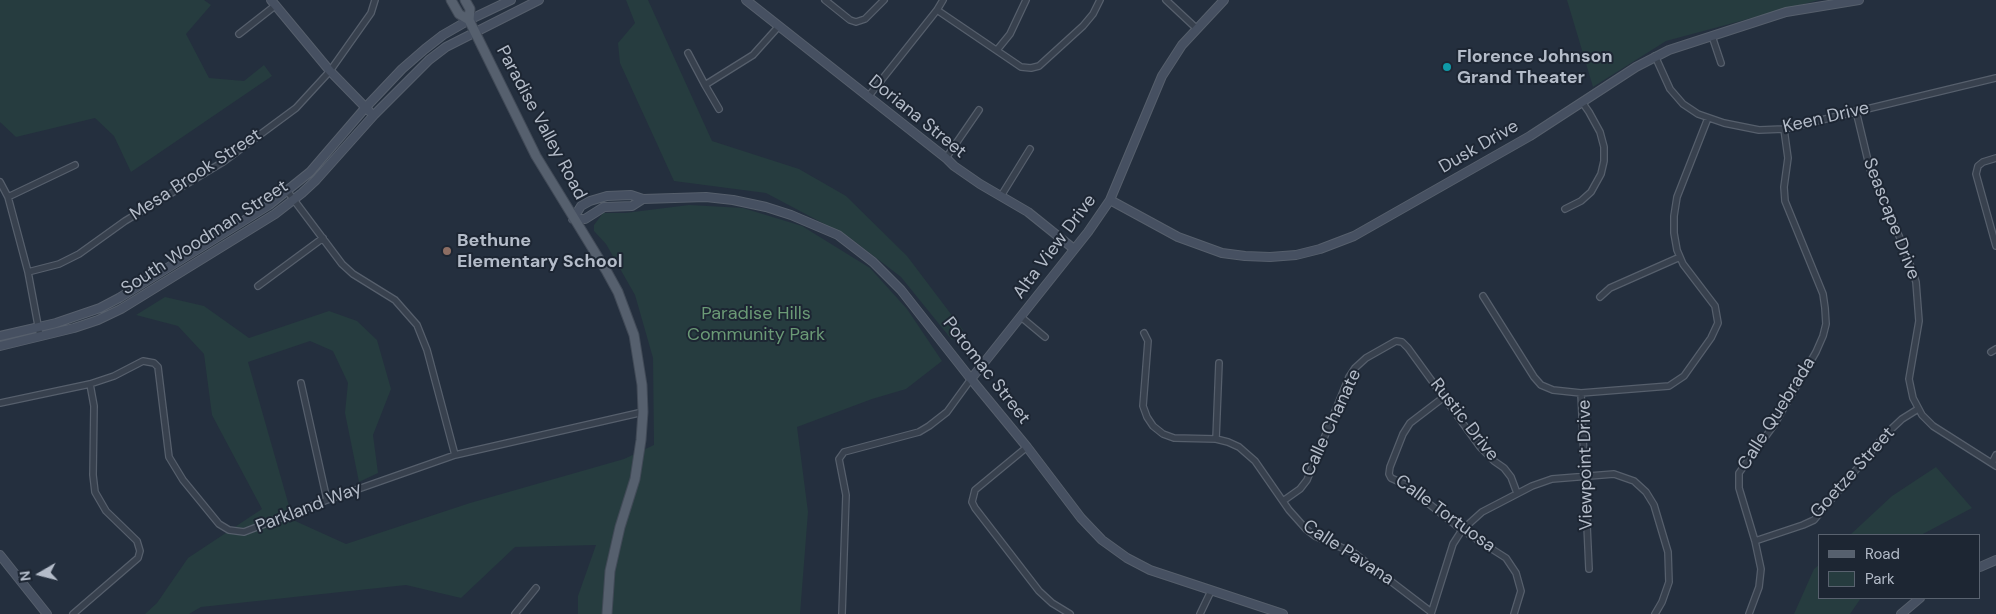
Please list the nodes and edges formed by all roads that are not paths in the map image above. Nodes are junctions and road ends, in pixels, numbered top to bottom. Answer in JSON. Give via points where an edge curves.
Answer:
{"nodes":[{"id":1,"x":375,"y":0,"type":"edge"},
{"id":2,"x":451,"y":0,"type":"edge"},
{"id":3,"x":465,"y":0,"type":"edge"},
{"id":4,"x":511,"y":0,"type":"edge"},
{"id":5,"x":539,"y":0,"type":"edge"},
{"id":6,"x":746,"y":0,"type":"edge"},
{"id":7,"x":825,"y":0,"type":"edge"},
{"id":8,"x":884,"y":0,"type":"edge"},
{"id":9,"x":943,"y":0,"type":"edge"},
{"id":10,"x":1026,"y":0,"type":"edge"},
{"id":11,"x":1100,"y":0,"type":"edge"},
{"id":12,"x":1166,"y":0,"type":"edge"},
{"id":13,"x":1224,"y":0,"type":"edge"},
{"id":14,"x":1860,"y":0,"type":"edge"},
{"id":15,"x":273,"y":2,"type":"edge"},
{"id":16,"x":937,"y":10,"type":"junction"},
{"id":17,"x":470,"y":20,"type":"junction"},
{"id":18,"x":779,"y":26,"type":"junction"},
{"id":19,"x":1196,"y":28,"type":"junction"},
{"id":20,"x":475,"y":32,"type":"junction"},
{"id":21,"x":239,"y":34,"type":"dead end"},
{"id":22,"x":1712,"y":36,"type":"junction"},
{"id":23,"x":997,"y":50,"type":"junction"},
{"id":24,"x":688,"y":52,"type":"dead end"},
{"id":25,"x":1655,"y":56,"type":"junction"},
{"id":26,"x":1721,"y":63,"type":"dead end"},
{"id":27,"x":330,"y":71,"type":"junction"},
{"id":28,"x":1996,"y":78,"type":"edge"},
{"id":29,"x":706,"y":85,"type":"junction"},
{"id":30,"x":868,"y":97,"type":"junction"},
{"id":31,"x":1582,"y":102,"type":"junction"},
{"id":32,"x":366,"y":107,"type":"junction"},
{"id":33,"x":719,"y":109,"type":"dead end"},
{"id":34,"x":979,"y":110,"type":"dead end"},
{"id":35,"x":1856,"y":111,"type":"junction"},
{"id":36,"x":374,"y":115,"type":"junction"},
{"id":37,"x":1708,"y":118,"type":"junction"},
{"id":38,"x":1784,"y":129,"type":"junction"},
{"id":39,"x":1030,"y":148,"type":"dead end"},
{"id":40,"x":946,"y":158,"type":"junction"},
{"id":41,"x":1996,"y":158,"type":"edge"},
{"id":42,"x":75,"y":165,"type":"dead end"},
{"id":43,"x":0,"y":182,"type":"edge"},
{"id":44,"x":288,"y":192,"type":"junction"},
{"id":45,"x":1001,"y":196,"type":"junction"},
{"id":46,"x":8,"y":197,"type":"junction"},
{"id":47,"x":643,"y":199,"type":"junction"},
{"id":48,"x":294,"y":200,"type":"junction"},
{"id":49,"x":1110,"y":200,"type":"junction"},
{"id":50,"x":1565,"y":209,"type":"dead end"},
{"id":51,"x":574,"y":219,"type":"junction"},
{"id":52,"x":323,"y":238,"type":"junction"},
{"id":53,"x":1996,"y":246,"type":"edge"},
{"id":54,"x":1074,"y":249,"type":"junction"},
{"id":55,"x":1680,"y":257,"type":"junction"},
{"id":56,"x":28,"y":272,"type":"junction"},
{"id":57,"x":258,"y":286,"type":"dead end"},
{"id":58,"x":1483,"y":296,"type":"dead end"},
{"id":59,"x":1600,"y":298,"type":"dead end"},
{"id":60,"x":1021,"y":317,"type":"junction"},
{"id":61,"x":38,"y":327,"type":"junction"},
{"id":62,"x":1144,"y":332,"type":"dead end"},
{"id":63,"x":0,"y":336,"type":"edge"},
{"id":64,"x":40,"y":336,"type":"junction"},
{"id":65,"x":1045,"y":337,"type":"dead end"},
{"id":66,"x":0,"y":346,"type":"edge"},
{"id":67,"x":1408,"y":348,"type":"joint"},
{"id":68,"x":1219,"y":363,"type":"dead end"},
{"id":69,"x":971,"y":379,"type":"junction"},
{"id":70,"x":301,"y":383,"type":"dead end"},
{"id":71,"x":90,"y":384,"type":"junction"},
{"id":72,"x":1581,"y":393,"type":"junction"},
{"id":73,"x":1444,"y":397,"type":"junction"},
{"id":74,"x":0,"y":403,"type":"edge"},
{"id":75,"x":1918,"y":409,"type":"junction"},
{"id":76,"x":643,"y":412,"type":"junction"},
{"id":77,"x":1216,"y":440,"type":"junction"},
{"id":78,"x":1027,"y":448,"type":"junction"},
{"id":79,"x":455,"y":455,"type":"junction"},
{"id":80,"x":1996,"y":456,"type":"edge"},
{"id":81,"x":1994,"y":465,"type":"edge"},
{"id":82,"x":1584,"y":476,"type":"junction"},
{"id":83,"x":1517,"y":493,"type":"junction"},
{"id":84,"x":328,"y":500,"type":"junction"},
{"id":85,"x":1283,"y":501,"type":"junction"},
{"id":86,"x":1462,"y":530,"type":"junction"},
{"id":87,"x":1756,"y":541,"type":"junction"},
{"id":88,"x":0,"y":555,"type":"edge"},
{"id":89,"x":1996,"y":561,"type":"edge"},
{"id":90,"x":1981,"y":567,"type":"edge"},
{"id":91,"x":1589,"y":569,"type":"dead end"},
{"id":92,"x":536,"y":588,"type":"dead end"},
{"id":93,"x":1211,"y":591,"type":"junction"},
{"id":94,"x":1919,"y":599,"type":"edge"},
{"id":95,"x":1431,"y":613,"type":"edge"},
{"id":96,"x":47,"y":614,"type":"edge"},
{"id":97,"x":73,"y":614,"type":"edge"},
{"id":98,"x":515,"y":614,"type":"edge"},
{"id":99,"x":606,"y":614,"type":"edge"},
{"id":100,"x":842,"y":614,"type":"edge"},
{"id":101,"x":1070,"y":614,"type":"edge"},
{"id":102,"x":1200,"y":614,"type":"edge"},
{"id":103,"x":1283,"y":614,"type":"edge"},
{"id":104,"x":1514,"y":614,"type":"edge"},
{"id":105,"x":1655,"y":614,"type":"edge"},
{"id":106,"x":1749,"y":614,"type":"edge"},
{"id":107,"x":1901,"y":614,"type":"edge"}],
"edges":[{"from":1,"to":27,"type":"street","name":"Mesa Brook Street","via":[[371,13]]},
{"from":2,"to":17,"type":"main road","name":"Paradise Valley Road","via":[[459,14]]},
{"from":3,"to":17,"type":"main road","name":"Paradise Valley Road","via":[[470,9]]},
{"from":4,"to":17,"type":"street","name":"South Woodman Street"},
{"from":5,"to":20,"type":"street","name":"South Woodman Street"},
{"from":6,"to":18,"type":"street","name":"Doriana Street"},
{"from":7,"to":8,"type":"street","via":[[850,20],[858,22]]},
{"from":9,"to":16,"type":"street"},
{"from":10,"to":23,"type":"street","via":[[1010,34]]},
{"from":11,"to":23,"type":"street","via":[[1083,26],[1039,66],[1021,66]]},
{"from":12,"to":19,"type":"street"},
{"from":13,"to":19,"type":"street","name":"Alta View Drive"},
{"from":14,"to":22,"type":"street","name":"Dusk Drive","via":[[1786,12]]},
{"from":15,"to":21,"type":"street"},
{"from":15,"to":27,"type":"street"},
{"from":16,"to":23,"type":"street"},
{"from":16,"to":30,"type":"street"},
{"from":17,"to":20,"type":"main road","name":"Paradise Valley Road"},
{"from":17,"to":32,"type":"street","name":"South Woodman Street","via":[[425,49]]},
{"from":18,"to":29,"type":"street","via":[[753,54]]},
{"from":18,"to":30,"type":"street","name":"Doriana Street"},
{"from":19,"to":49,"type":"street","name":"Alta View Drive","via":[[1162,76]]},
{"from":20,"to":36,"type":"street","name":"South Woodman Street","via":[[429,60]]},
{"from":20,"to":51,"type":"main road","name":"Paradise Valley Road","via":[[536,156]]},
{"from":22,"to":25,"type":"street","name":"Dusk Drive"},
{"from":22,"to":26,"type":"street"},
{"from":24,"to":29,"type":"street"},
{"from":25,"to":31,"type":"street","name":"Dusk Drive"},
{"from":25,"to":37,"type":"street","name":"Keen Drive","via":[[1670,89],[1683,104]]},
{"from":27,"to":32,"type":"street"},
{"from":27,"to":56,"type":"street","name":"Mesa Brook Street","via":[[296,108],[223,162],[125,221],[79,254],[59,264]]},
{"from":28,"to":35,"type":"street","name":"Keen Drive"},
{"from":29,"to":33,"type":"street"},
{"from":30,"to":40,"type":"street","name":"Doriana Street"},
{"from":31,"to":49,"type":"street","name":"Dusk Drive","via":[[1530,136],[1354,236],[1308,252],[1258,257],[1210,250],[1178,237]]},
{"from":31,"to":50,"type":"street","via":[[1600,132],[1604,161],[1591,192],[1582,202]]},
{"from":32,"to":36,"type":"street"},
{"from":32,"to":44,"type":"street","name":"South Woodman Street","via":[[310,172]]},
{"from":34,"to":40,"type":"street"},
{"from":35,"to":38,"type":"street","name":"Keen Drive"},
{"from":35,"to":75,"type":"street","name":"Seascape Drive","via":[[1870,169],[1916,282],[1919,321],[1909,379]]},
{"from":36,"to":48,"type":"street","name":"South Woodman Street"},
{"from":37,"to":38,"type":"street","name":"Keen Drive","via":[[1759,130]]},
{"from":37,"to":55,"type":"street","name":"Viewpoint Drive","via":[[1678,196],[1673,225]]},
{"from":38,"to":87,"type":"street","name":"Calle Quebrada","via":[[1788,158],[1784,201],[1823,294],[1826,324],[1816,352],[1773,427],[1739,474],[1738,488]]},
{"from":39,"to":45,"type":"street"},
{"from":40,"to":45,"type":"street","name":"Doriana Street"},
{"from":41,"to":53,"type":"street","via":[[1978,166],[1976,174]]},
{"from":42,"to":46,"type":"street"},
{"from":43,"to":46,"type":"street"},
{"from":44,"to":48,"type":"street"},
{"from":44,"to":61,"type":"street","name":"South Woodman Street","via":[[119,298],[78,316]]},
{"from":45,"to":54,"type":"street","name":"Doriana Street","via":[[1028,212]]},
{"from":46,"to":56,"type":"street"},
{"from":47,"to":51,"type":"street","name":"Potomac Street","via":[[632,206],[604,207],[585,219]]},
{"from":47,"to":51,"type":"street","name":"Potomac Street","via":[[631,195],[607,196],[581,206]]},
{"from":47,"to":69,"type":"street","name":"Potomac Street","via":[[706,197],[733,200],[791,215],[838,235],[902,290]]},
{"from":48,"to":52,"type":"street"},
{"from":48,"to":64,"type":"street","name":"South Woodman Street","via":[[121,309],[90,323]]},
{"from":49,"to":54,"type":"street","name":"Alta View Drive"},
{"from":51,"to":76,"type":"main road","name":"Paradise Valley Road","via":[[607,272],[634,336]]},
{"from":52,"to":57,"type":"street"},
{"from":52,"to":79,"type":"street","via":[[348,269],[395,300],[417,325],[427,350]]},
{"from":54,"to":60,"type":"street","name":"Alta View Drive"},
{"from":55,"to":59,"type":"street","via":[[1610,288]]},
{"from":55,"to":72,"type":"street","name":"Viewpoint Drive","via":[[1713,300],[1718,318],[1714,334],[1684,376],[1669,386]]},
{"from":56,"to":61,"type":"street"},
{"from":58,"to":72,"type":"street","via":[[1541,385],[1553,390]]},
{"from":60,"to":65,"type":"street"},
{"from":60,"to":69,"type":"street","name":"Alta View Drive"},
{"from":61,"to":63,"type":"street","name":"South Woodman Street"},
{"from":61,"to":64,"type":"street"},
{"from":62,"to":77,"type":"street","name":"Calle Pavana","via":[[1148,341],[1143,406],[1150,422],[1160,432],[1174,438]]},
{"from":64,"to":66,"type":"street","name":"South Woodman Street"},
{"from":67,"to":73,"type":"street","name":"Rustic Drive"},
{"from":67,"to":85,"type":"street","name":"Calle Chanate","via":[[1396,341],[1355,368],[1307,480]]},
{"from":68,"to":77,"type":"street"},
{"from":69,"to":78,"type":"street","name":"Potomac Street"},
{"from":69,"to":100,"type":"street","name":"Alta View Drive","via":[[947,412],[925,429],[844,452],[839,459],[846,495]]},
{"from":70,"to":84,"type":"street"},
{"from":71,"to":74,"type":"street","name":"Parkland Way"},
{"from":71,"to":84,"type":"street","name":"Parkland Way","via":[[143,361],[154,362],[158,368],[169,457],[219,524],[229,530],[244,532]]},
{"from":71,"to":97,"type":"street","via":[[94,406],[95,492],[106,511],[137,541],[140,551],[138,558]]},
{"from":72,"to":82,"type":"street","name":"Viewpoint Drive"},
{"from":73,"to":83,"type":"street","name":"Rustic Drive","via":[[1480,446],[1508,472]]},
{"from":73,"to":86,"type":"street","name":"Calle Tortuosa","via":[[1410,423],[1389,474]]},
{"from":75,"to":81,"type":"street","name":"Seascape Drive","via":[[1933,426]]},
{"from":75,"to":87,"type":"street","name":"Goetze Street","via":[[1886,434],[1814,520]]},
{"from":76,"to":79,"type":"street","name":"Parkland Way"},
{"from":76,"to":99,"type":"main road","name":"Paradise Valley Road","via":[[638,466],[610,571]]},
{"from":77,"to":85,"type":"street","name":"Calle Pavana","via":[[1234,444],[1251,456]]},
{"from":78,"to":93,"type":"street","name":"Potomac Street","via":[[1091,530],[1107,544],[1150,570]]},
{"from":78,"to":101,"type":"street","via":[[975,490],[972,502],[1035,586],[1052,603]]},
{"from":79,"to":84,"type":"street","name":"Parkland Way"},
{"from":80,"to":81,"type":"street"},
{"from":82,"to":83,"type":"street","via":[[1552,479]]},
{"from":82,"to":91,"type":"street","name":"Viewpoint Drive"},
{"from":82,"to":105,"type":"street","via":[[1614,474],[1629,478],[1643,488],[1654,506],[1670,566],[1669,582]]},
{"from":83,"to":86,"type":"street","via":[[1482,512]]},
{"from":85,"to":95,"type":"street","name":"Calle Pavana","via":[[1299,523],[1315,536],[1354,553]]},
{"from":86,"to":95,"type":"street","via":[[1453,544]]},
{"from":86,"to":104,"type":"street","name":"Calle Tortuosa","via":[[1506,558],[1511,565],[1521,591]]},
{"from":87,"to":106,"type":"street","name":"Calle Quebrada","via":[[1761,569],[1759,587]]},
{"from":88,"to":96,"type":"street"},
{"from":89,"to":90,"type":"street"},
{"from":92,"to":98,"type":"street"},
{"from":93,"to":102,"type":"street"},
{"from":93,"to":103,"type":"street","name":"Potomac Street"},
{"from":94,"to":107,"type":"street"}]}
